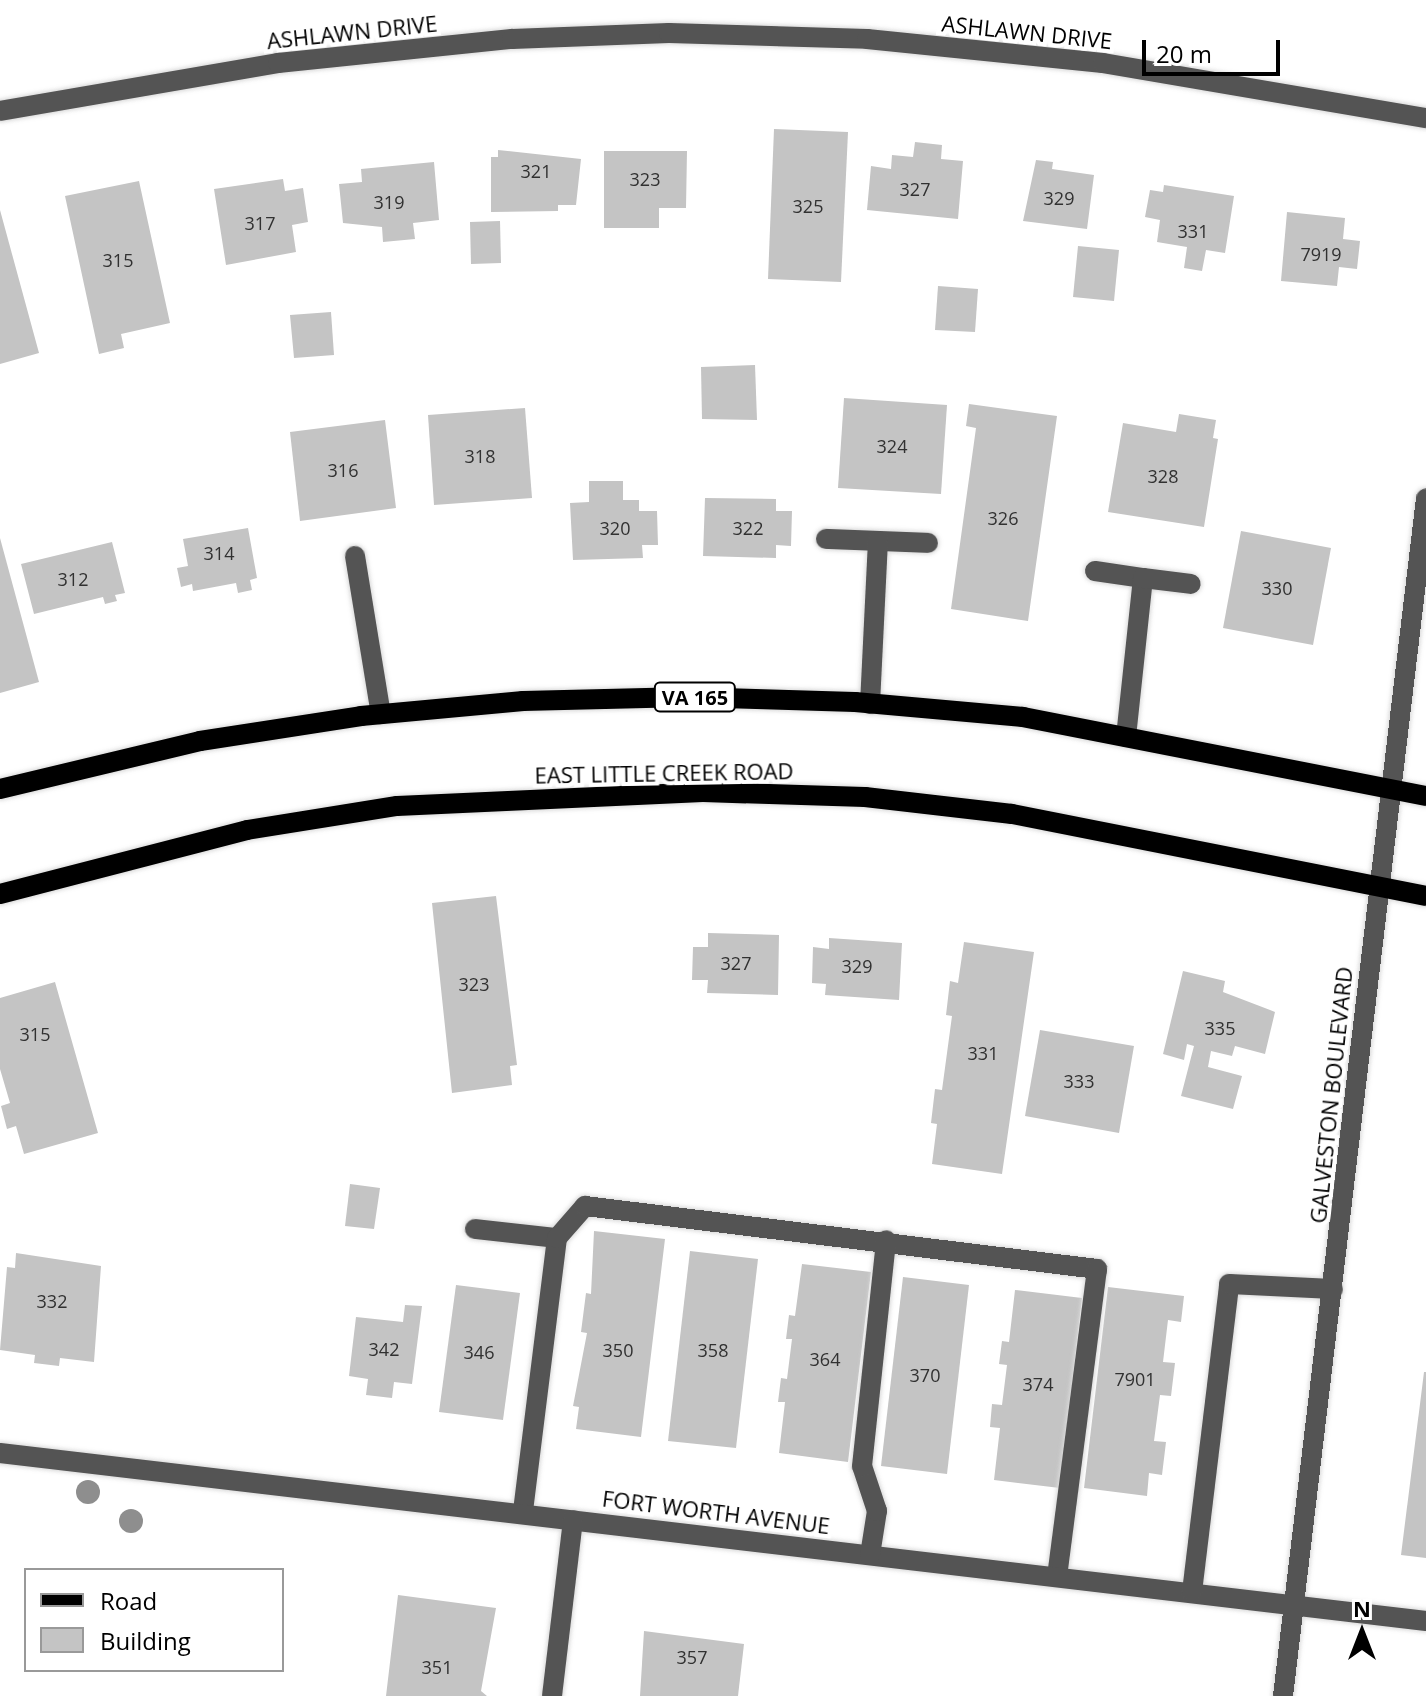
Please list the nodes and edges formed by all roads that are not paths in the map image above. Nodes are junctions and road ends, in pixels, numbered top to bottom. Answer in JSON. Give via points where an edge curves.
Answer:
{"nodes":[{"id":1,"x":0,"y":111,"type":"edge"},
{"id":2,"x":1426,"y":118,"type":"edge"},
{"id":3,"x":1426,"y":499,"type":"edge"},
{"id":4,"x":826,"y":539,"type":"dead end"},
{"id":5,"x":878,"y":541,"type":"junction"},
{"id":6,"x":928,"y":543,"type":"dead end"},
{"id":7,"x":355,"y":556,"type":"dead end"},
{"id":8,"x":1095,"y":571,"type":"dead end"},
{"id":9,"x":1143,"y":578,"type":"junction"},
{"id":10,"x":1191,"y":584,"type":"dead end"},
{"id":11,"x":870,"y":704,"type":"junction"},
{"id":12,"x":381,"y":714,"type":"junction"},
{"id":13,"x":1126,"y":737,"type":"junction"},
{"id":14,"x":1390,"y":787,"type":"junction"},
{"id":15,"x":0,"y":789,"type":"edge"},
{"id":16,"x":1426,"y":796,"type":"edge"},
{"id":17,"x":1379,"y":885,"type":"junction"},
{"id":18,"x":0,"y":894,"type":"edge"},
{"id":19,"x":1426,"y":896,"type":"edge"},
{"id":20,"x":475,"y":1229,"type":"dead end"},
{"id":21,"x":557,"y":1238,"type":"junction"},
{"id":22,"x":886,"y":1240,"type":"junction"},
{"id":23,"x":1333,"y":1289,"type":"junction"},
{"id":24,"x":0,"y":1453,"type":"edge"},
{"id":25,"x":523,"y":1511,"type":"junction"},
{"id":26,"x":573,"y":1520,"type":"junction"},
{"id":27,"x":870,"y":1555,"type":"junction"},
{"id":28,"x":1057,"y":1576,"type":"junction"},
{"id":29,"x":1192,"y":1592,"type":"junction"},
{"id":30,"x":1294,"y":1605,"type":"junction"},
{"id":31,"x":1426,"y":1621,"type":"edge"},
{"id":32,"x":552,"y":1696,"type":"edge"},
{"id":33,"x":1283,"y":1696,"type":"edge"}],
"edges":[{"from":1,"to":2,"type":"street","name":"ASHLAWN DRIVE","via":[[278,63],[512,39],[669,33],[867,39],[1103,63]]},
{"from":3,"to":14,"type":"street","name":"GALVESTON BOULEVARD"},
{"from":4,"to":5,"type":"street"},
{"from":5,"to":6,"type":"street"},
{"from":5,"to":11,"type":"street"},
{"from":7,"to":12,"type":"street"},
{"from":8,"to":9,"type":"street"},
{"from":9,"to":10,"type":"street"},
{"from":9,"to":13,"type":"street"},
{"from":11,"to":12,"type":"main road","number":"VA 165","via":[[687,697],[523,701]]},
{"from":11,"to":13,"type":"main road","number":"VA 165","via":[[1023,717]]},
{"from":12,"to":15,"type":"main road","number":"VA 165","via":[[200,741]]},
{"from":13,"to":14,"type":"main road","number":"VA 165"},
{"from":14,"to":16,"type":"main road","number":"VA 165"},
{"from":14,"to":17,"type":"street","name":"GALVESTON BOULEVARD"},
{"from":17,"to":18,"type":"main road","name":"EAST LITTLE CREEK ROAD","via":[[1012,814],[865,797],[703,792],[397,806],[247,830]]},
{"from":17,"to":19,"type":"main road","name":"EAST LITTLE CREEK ROAD"},
{"from":17,"to":23,"type":"street","name":"GALVESTON BOULEVARD"},
{"from":20,"to":21,"type":"street"},
{"from":21,"to":22,"type":"street","via":[[585,1206]]},
{"from":21,"to":25,"type":"street"},
{"from":22,"to":27,"type":"street","via":[[862,1466],[877,1511]]},
{"from":22,"to":28,"type":"street","via":[[1097,1269]]},
{"from":23,"to":29,"type":"street","via":[[1229,1284]]},
{"from":23,"to":30,"type":"street","name":"GALVESTON BOULEVARD"},
{"from":24,"to":25,"type":"street","name":"FORT WORTH AVENUE","via":[[244,1485]]},
{"from":25,"to":26,"type":"street","name":"FORT WORTH AVENUE"},
{"from":26,"to":27,"type":"street","name":"FORT WORTH AVENUE"},
{"from":26,"to":32,"type":"street"},
{"from":27,"to":28,"type":"street","name":"FORT WORTH AVENUE"},
{"from":28,"to":29,"type":"street","name":"FORT WORTH AVENUE"},
{"from":29,"to":30,"type":"street","name":"FORT WORTH AVENUE"},
{"from":30,"to":31,"type":"street","name":"FORT WORTH AVENUE"},
{"from":30,"to":33,"type":"street","name":"GALVESTON BOULEVARD"}]}
